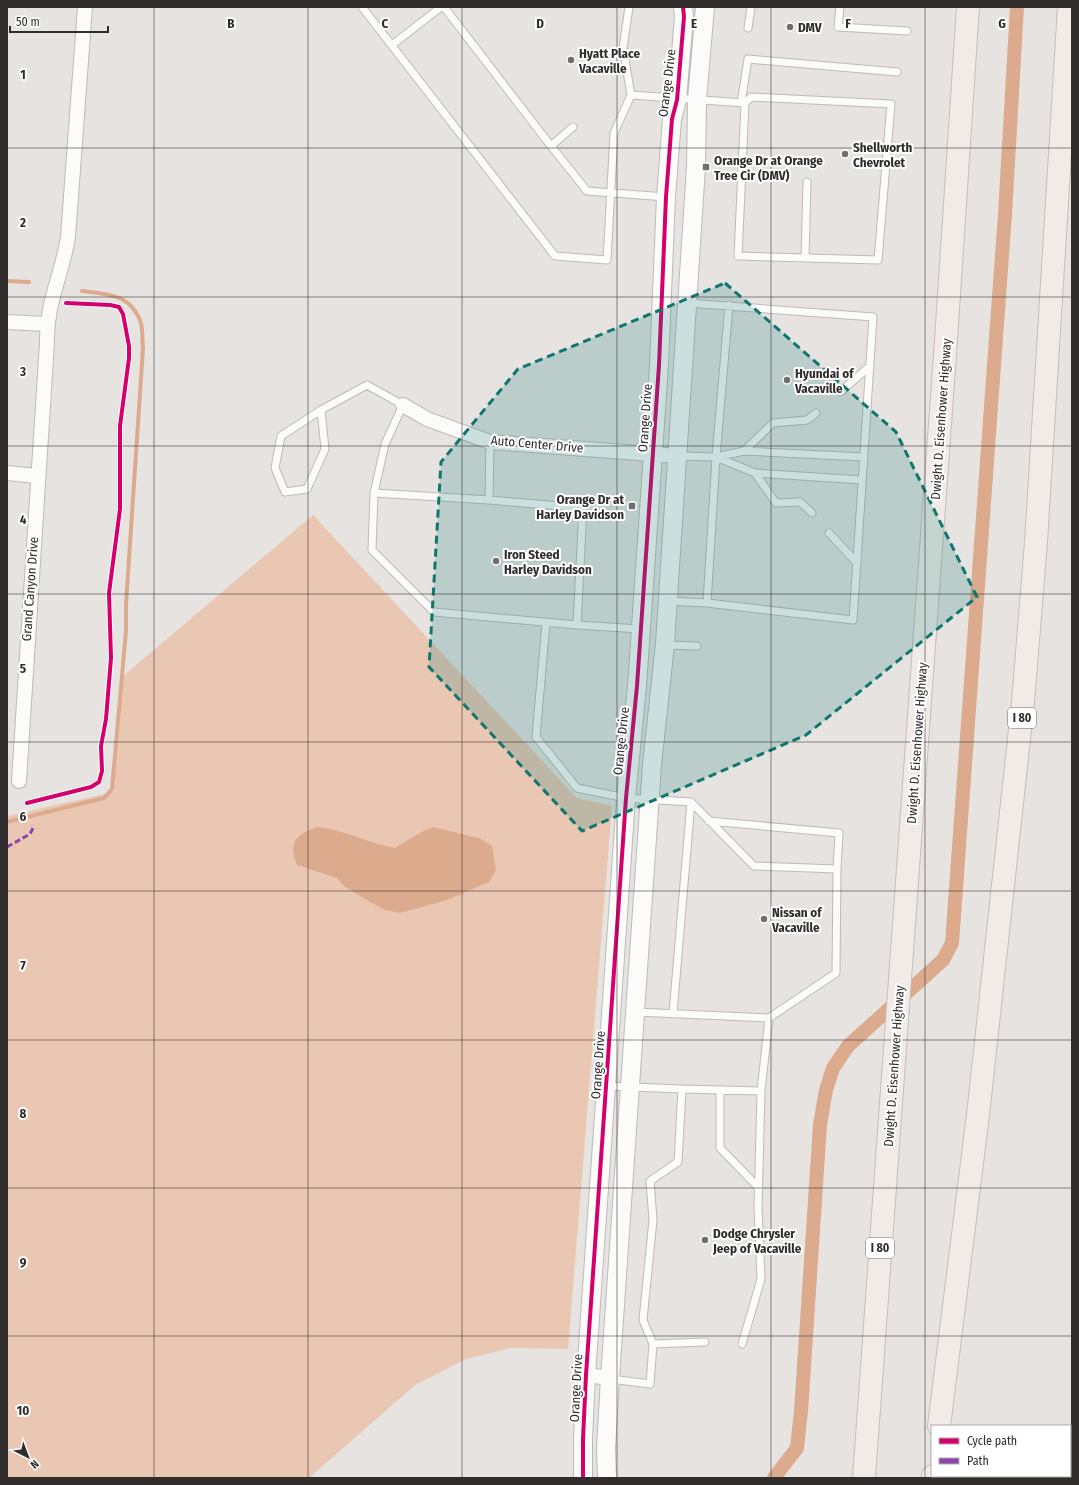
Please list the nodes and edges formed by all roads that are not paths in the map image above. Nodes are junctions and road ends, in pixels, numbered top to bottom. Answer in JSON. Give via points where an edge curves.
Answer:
{"nodes":[{"id":1,"x":85,"y":7,"type":"edge"},
{"id":2,"x":362,"y":7,"type":"edge"},
{"id":3,"x":441,"y":7,"type":"edge"},
{"id":4,"x":444,"y":7,"type":"edge"},
{"id":5,"x":629,"y":7,"type":"edge"},
{"id":6,"x":683,"y":7,"type":"edge"},
{"id":7,"x":705,"y":7,"type":"edge"},
{"id":8,"x":751,"y":7,"type":"edge"},
{"id":9,"x":840,"y":7,"type":"edge"},
{"id":10,"x":968,"y":7,"type":"edge"},
{"id":11,"x":1069,"y":7,"type":"edge"},
{"id":12,"x":748,"y":28,"type":"dead end"},
{"id":13,"x":907,"y":31,"type":"dead end"},
{"id":14,"x":392,"y":46,"type":"junction"},
{"id":15,"x":897,"y":72,"type":"dead end"},
{"id":16,"x":631,"y":95,"type":"junction"},
{"id":17,"x":677,"y":100,"type":"junction"},
{"id":18,"x":697,"y":100,"type":"junction"},
{"id":19,"x":743,"y":103,"type":"junction"},
{"id":20,"x":573,"y":127,"type":"dead end"},
{"id":21,"x":551,"y":146,"type":"junction"},
{"id":22,"x":807,"y":182,"type":"dead end"},
{"id":23,"x":611,"y":194,"type":"junction"},
{"id":24,"x":666,"y":198,"type":"junction"},
{"id":25,"x":805,"y":258,"type":"junction"},
{"id":26,"x":687,"y":303,"type":"junction"},
{"id":27,"x":729,"y":305,"type":"junction"},
{"id":28,"x":7,"y":322,"type":"edge"},
{"id":29,"x":46,"y":324,"type":"junction"},
{"id":30,"x":870,"y":366,"type":"junction"},
{"id":31,"x":840,"y":392,"type":"dead end"},
{"id":32,"x":403,"y":405,"type":"junction"},
{"id":33,"x":321,"y":410,"type":"junction"},
{"id":34,"x":816,"y":413,"type":"dead end"},
{"id":35,"x":490,"y":442,"type":"junction"},
{"id":36,"x":744,"y":451,"type":"junction"},
{"id":37,"x":652,"y":453,"type":"junction"},
{"id":38,"x":678,"y":456,"type":"junction"},
{"id":39,"x":716,"y":457,"type":"junction"},
{"id":40,"x":864,"y":457,"type":"junction"},
{"id":41,"x":7,"y":473,"type":"edge"},
{"id":42,"x":755,"y":473,"type":"junction"},
{"id":43,"x":37,"y":476,"type":"junction"},
{"id":44,"x":862,"y":480,"type":"junction"},
{"id":45,"x":374,"y":493,"type":"junction"},
{"id":46,"x":489,"y":500,"type":"junction"},
{"id":47,"x":812,"y":513,"type":"dead end"},
{"id":48,"x":830,"y":533,"type":"dead end"},
{"id":49,"x":857,"y":563,"type":"junction"},
{"id":50,"x":668,"y":601,"type":"junction"},
{"id":51,"x":707,"y":603,"type":"junction"},
{"id":52,"x":546,"y":623,"type":"junction"},
{"id":53,"x":577,"y":625,"type":"junction"},
{"id":54,"x":641,"y":629,"type":"junction"},
{"id":55,"x":665,"y":644,"type":"junction"},
{"id":56,"x":697,"y":646,"type":"dead end"},
{"id":57,"x":14,"y":751,"type":"edge"},
{"id":58,"x":18,"y":781,"type":"dead end"},
{"id":59,"x":626,"y":798,"type":"junction"},
{"id":60,"x":650,"y":800,"type":"junction"},
{"id":61,"x":691,"y":802,"type":"junction"},
{"id":62,"x":710,"y":821,"type":"junction"},
{"id":63,"x":837,"y":869,"type":"junction"},
{"id":64,"x":635,"y":1012,"type":"junction"},
{"id":65,"x":673,"y":1013,"type":"junction"},
{"id":66,"x":768,"y":1018,"type":"junction"},
{"id":67,"x":606,"y":1086,"type":"junction"},
{"id":68,"x":630,"y":1088,"type":"junction"},
{"id":69,"x":682,"y":1089,"type":"junction"},
{"id":70,"x":720,"y":1090,"type":"junction"},
{"id":71,"x":761,"y":1091,"type":"junction"},
{"id":72,"x":759,"y":1188,"type":"junction"},
{"id":73,"x":705,"y":1342,"type":"dead end"},
{"id":74,"x":653,"y":1344,"type":"junction"},
{"id":75,"x":742,"y":1344,"type":"dead end"},
{"id":76,"x":586,"y":1375,"type":"junction"},
{"id":77,"x":610,"y":1378,"type":"junction"},
{"id":78,"x":939,"y":1425,"type":"edge"},
{"id":79,"x":583,"y":1478,"type":"edge"},
{"id":80,"x":607,"y":1478,"type":"edge"},
{"id":81,"x":864,"y":1478,"type":"edge"}],
"edges":[{"from":1,"to":29,"type":"street","name":"Grand Canyon Drive","via":[[68,237]]},
{"from":2,"to":14,"type":"lane"},
{"from":3,"to":14,"type":"lane"},
{"from":4,"to":21,"type":"lane"},
{"from":5,"to":16,"type":"lane","via":[[623,48]]},
{"from":6,"to":17,"type":"street","name":"Orange Drive"},
{"from":7,"to":18,"type":"street"},
{"from":8,"to":12,"type":"lane"},
{"from":9,"to":13,"type":"lane","via":[[838,27]]},
{"from":10,"to":81,"type":"highway","name":"Dwight D. Eisenhower Highway","number":"I 80","via":[[946,347]]},
{"from":11,"to":78,"type":"highway","number":"I 80","via":[[1036,542],[1023,702],[980,1091]]},
{"from":14,"to":23,"type":"lane","via":[[555,256],[607,260]]},
{"from":15,"to":19,"type":"lane","via":[[748,59]]},
{"from":16,"to":17,"type":"lane"},
{"from":16,"to":23,"type":"lane","via":[[614,133]]},
{"from":17,"to":18,"type":"lane"},
{"from":17,"to":24,"type":"street","name":"Orange Drive","via":[[672,119]]},
{"from":18,"to":19,"type":"lane"},
{"from":18,"to":26,"type":"street","via":[[696,167]]},
{"from":19,"to":25,"type":"lane","via":[[738,256]]},
{"from":19,"to":25,"type":"lane","via":[[751,97],[891,104],[878,260]]},
{"from":20,"to":21,"type":"lane"},
{"from":21,"to":23,"type":"lane","via":[[587,191]]},
{"from":22,"to":25,"type":"lane"},
{"from":23,"to":24,"type":"lane"},
{"from":24,"to":37,"type":"street","name":"Orange Drive"},
{"from":26,"to":27,"type":"lane"},
{"from":26,"to":38,"type":"street"},
{"from":27,"to":30,"type":"lane","via":[[873,317]]},
{"from":27,"to":39,"type":"lane"},
{"from":28,"to":29,"type":"street"},
{"from":29,"to":43,"type":"street","name":"Grand Canyon Drive","via":[[47,342]]},
{"from":30,"to":31,"type":"lane"},
{"from":30,"to":40,"type":"lane"},
{"from":32,"to":33,"type":"lane","via":[[367,385]]},
{"from":32,"to":35,"type":"street","name":"Auto Center Drive","via":[[427,419]]},
{"from":32,"to":45,"type":"lane","via":[[385,444]]},
{"from":33,"to":33,"type":"lane","via":[[325,449],[307,489],[285,492],[275,468],[281,436]]},
{"from":34,"to":36,"type":"lane","via":[[808,420],[773,423]]},
{"from":35,"to":37,"type":"street","name":"Auto Center Drive"},
{"from":35,"to":46,"type":"lane"},
{"from":36,"to":39,"type":"lane"},
{"from":36,"to":40,"type":"lane"},
{"from":37,"to":38,"type":"street","name":"Auto Center Drive"},
{"from":37,"to":54,"type":"street","name":"Orange Drive"},
{"from":38,"to":39,"type":"lane"},
{"from":38,"to":50,"type":"street"},
{"from":39,"to":42,"type":"lane"},
{"from":39,"to":51,"type":"lane"},
{"from":40,"to":44,"type":"lane"},
{"from":41,"to":43,"type":"street"},
{"from":42,"to":44,"type":"lane"},
{"from":42,"to":47,"type":"lane","via":[[776,503],[800,502]]},
{"from":43,"to":57,"type":"street","name":"Grand Canyon Drive"},
{"from":44,"to":49,"type":"lane"},
{"from":45,"to":46,"type":"lane"},
{"from":45,"to":52,"type":"lane","via":[[372,550],[434,612]]},
{"from":46,"to":53,"type":"lane","via":[[583,508]]},
{"from":48,"to":49,"type":"lane"},
{"from":49,"to":51,"type":"lane","via":[[853,620]]},
{"from":50,"to":51,"type":"lane"},
{"from":50,"to":55,"type":"street"},
{"from":52,"to":53,"type":"lane"},
{"from":52,"to":59,"type":"lane","via":[[536,737],[577,788]]},
{"from":53,"to":54,"type":"lane"},
{"from":54,"to":59,"type":"street","name":"Orange Drive"},
{"from":55,"to":56,"type":"lane"},
{"from":55,"to":60,"type":"street"},
{"from":57,"to":58,"type":"street","name":"Grand Canyon Drive"},
{"from":59,"to":60,"type":"lane"},
{"from":59,"to":67,"type":"street","name":"Orange Drive"},
{"from":60,"to":61,"type":"lane"},
{"from":60,"to":64,"type":"street"},
{"from":61,"to":62,"type":"lane"},
{"from":61,"to":65,"type":"lane"},
{"from":62,"to":63,"type":"lane","via":[[754,866]]},
{"from":62,"to":63,"type":"lane","via":[[839,833]]},
{"from":63,"to":66,"type":"lane","via":[[836,973]]},
{"from":64,"to":65,"type":"lane"},
{"from":64,"to":68,"type":"street"},
{"from":65,"to":66,"type":"lane"},
{"from":66,"to":71,"type":"lane"},
{"from":67,"to":68,"type":"lane"},
{"from":67,"to":76,"type":"street","name":"Orange Drive"},
{"from":68,"to":69,"type":"lane"},
{"from":68,"to":77,"type":"street"},
{"from":69,"to":70,"type":"lane"},
{"from":69,"to":74,"type":"lane","via":[[678,1162],[650,1181],[653,1220],[643,1320]]},
{"from":70,"to":71,"type":"lane"},
{"from":70,"to":72,"type":"lane","via":[[720,1148]]},
{"from":71,"to":72,"type":"lane"},
{"from":72,"to":75,"type":"lane","via":[[761,1279]]},
{"from":73,"to":74,"type":"lane"},
{"from":74,"to":77,"type":"lane","via":[[650,1384]]},
{"from":76,"to":77,"type":"street"},
{"from":76,"to":79,"type":"street","name":"Orange Drive"},
{"from":77,"to":80,"type":"street"}]}
